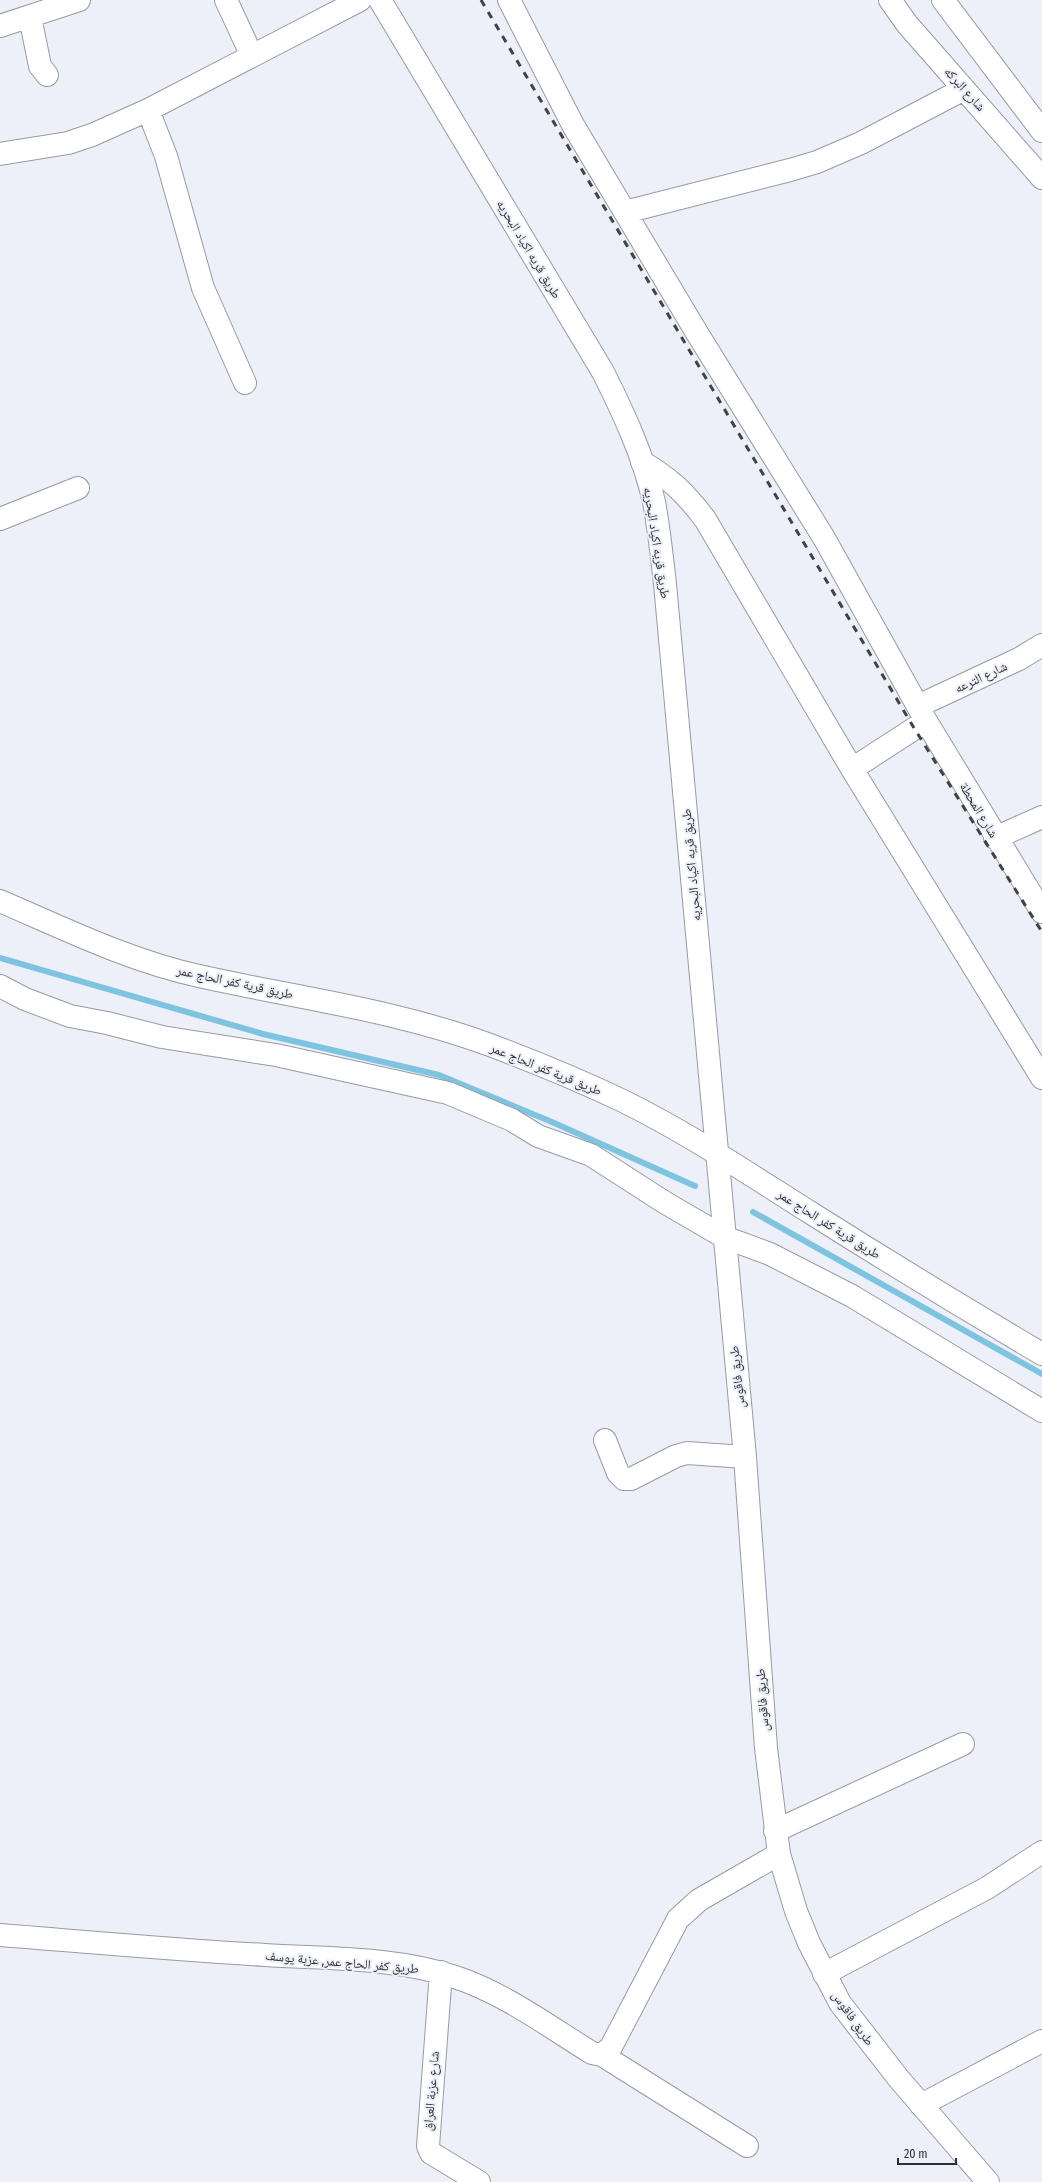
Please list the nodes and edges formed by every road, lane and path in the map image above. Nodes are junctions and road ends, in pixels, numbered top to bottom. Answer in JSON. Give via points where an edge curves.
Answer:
{"nodes":[{"id":1,"x":79,"y":0,"type":"edge"},
{"id":2,"x":226,"y":0,"type":"edge"},
{"id":3,"x":360,"y":0,"type":"edge"},
{"id":4,"x":380,"y":0,"type":"edge"},
{"id":5,"x":508,"y":0,"type":"edge"},
{"id":6,"x":890,"y":0,"type":"edge"},
{"id":7,"x":943,"y":0,"type":"edge"},
{"id":8,"x":30,"y":17,"type":"junction"},
{"id":9,"x":0,"y":26,"type":"edge"},
{"id":10,"x":252,"y":56,"type":"junction"},
{"id":11,"x":47,"y":75,"type":"dead end"},
{"id":12,"x":964,"y":88,"type":"junction"},
{"id":13,"x":148,"y":110,"type":"junction"},
{"id":14,"x":1042,"y":131,"type":"edge"},
{"id":15,"x":0,"y":154,"type":"edge"},
{"id":16,"x":1042,"y":178,"type":"edge"},
{"id":17,"x":626,"y":212,"type":"junction"},
{"id":18,"x":245,"y":383,"type":"dead end"},
{"id":19,"x":642,"y":462,"type":"junction"},
{"id":20,"x":78,"y":488,"type":"dead end"},
{"id":21,"x":0,"y":519,"type":"edge"},
{"id":22,"x":1042,"y":645,"type":"edge"},
{"id":23,"x":922,"y":713,"type":"junction"},
{"id":24,"x":852,"y":769,"type":"junction"},
{"id":25,"x":1042,"y":817,"type":"edge"},
{"id":26,"x":996,"y":838,"type":"junction"},
{"id":27,"x":0,"y":901,"type":"edge"},
{"id":28,"x":1042,"y":912,"type":"edge"},
{"id":29,"x":0,"y":986,"type":"edge"},
{"id":30,"x":1042,"y":1078,"type":"edge"},
{"id":31,"x":717,"y":1154,"type":"junction"},
{"id":32,"x":724,"y":1237,"type":"junction"},
{"id":33,"x":1042,"y":1354,"type":"edge"},
{"id":34,"x":1042,"y":1411,"type":"edge"},
{"id":35,"x":605,"y":1440,"type":"dead end"},
{"id":36,"x":745,"y":1457,"type":"junction"},
{"id":37,"x":963,"y":1744,"type":"dead end"},
{"id":38,"x":775,"y":1830,"type":"junction"},
{"id":39,"x":1042,"y":1852,"type":"edge"},
{"id":40,"x":779,"y":1854,"type":"junction"},
{"id":41,"x":0,"y":1934,"type":"edge"},
{"id":42,"x":441,"y":1972,"type":"junction"},
{"id":43,"x":824,"y":1974,"type":"junction"},
{"id":44,"x":1042,"y":2041,"type":"edge"},
{"id":45,"x":602,"y":2055,"type":"junction"},
{"id":46,"x":921,"y":2105,"type":"junction"},
{"id":47,"x":747,"y":2146,"type":"dead end"},
{"id":48,"x":479,"y":2182,"type":"edge"},
{"id":49,"x":988,"y":2182,"type":"edge"}],
"edges":[{"from":1,"to":8,"type":"street"},
{"from":2,"to":10,"type":"street"},
{"from":3,"to":10,"type":"street"},
{"from":4,"to":19,"type":"street","name":"طريق قريه اكياد البحريه","via":[[603,372],[625,416]]},
{"from":5,"to":17,"type":"street","name":"شارع المحطة","via":[[573,125]]},
{"from":6,"to":12,"type":"street","name":"شارع البركه","via":[[907,24]]},
{"from":7,"to":14,"type":"street"},
{"from":8,"to":9,"type":"street"},
{"from":8,"to":11,"type":"street","via":[[40,66]]},
{"from":10,"to":13,"type":"street"},
{"from":12,"to":16,"type":"street","name":"شارع البركه"},
{"from":12,"to":17,"type":"street","via":[[861,143],[817,162]]},
{"from":13,"to":15,"type":"street","via":[[68,143]]},
{"from":13,"to":18,"type":"street","via":[[166,156],[203,288]]},
{"from":17,"to":23,"type":"street","name":"شارع المحطة","via":[[696,333],[824,538]]},
{"from":19,"to":24,"type":"street","via":[[667,477],[688,496],[705,519]]},
{"from":19,"to":31,"type":"street","name":"طريق قريه اكياد البحريه","via":[[653,502],[665,584]]},
{"from":20,"to":21,"type":"street"},
{"from":22,"to":23,"type":"street","name":"شارع الترعه"},
{"from":23,"to":24,"type":"street","name":"شارع الترعه"},
{"from":23,"to":26,"type":"street","name":"شارع المحطة"},
{"from":24,"to":30,"type":"street"},
{"from":25,"to":26,"type":"street"},
{"from":26,"to":28,"type":"street","name":"شارع المحطة"},
{"from":27,"to":31,"type":"street","name":"طريق قرية كفر الحاج عمر","via":[[105,946],[152,963],[198,976],[391,1014],[481,1042],[625,1102]]},
{"from":29,"to":32,"type":"street","via":[[25,999],[70,1016],[162,1037],[276,1055],[448,1093],[512,1120],[551,1142],[591,1155]]},
{"from":31,"to":32,"type":"street","name":"طريق فاقوس"},
{"from":31,"to":33,"type":"street","name":"طريق قرية كفر الحاج عمر","via":[[942,1296]]},
{"from":32,"to":34,"type":"street","via":[[770,1254],[852,1296]]},
{"from":32,"to":36,"type":"street","name":"طريق فاقوس"},
{"from":35,"to":36,"type":"street","via":[[618,1472],[624,1478],[631,1479],[676,1456],[687,1454]]},
{"from":36,"to":38,"type":"street","name":"طريق فاقوس","via":[[766,1748]]},
{"from":37,"to":38,"type":"street"},
{"from":38,"to":40,"type":"street","name":"طريق فاقوس"},
{"from":39,"to":43,"type":"street","via":[[987,1888]]},
{"from":40,"to":43,"type":"street","name":"طريق فاقوس","via":[[796,1912]]},
{"from":40,"to":45,"type":"street","via":[[699,1900],[678,1919],[611,2047]]},
{"from":41,"to":42,"type":"street","name":"طريق كفر الحاج عمر, عزبة يوسف","via":[[173,1949],[374,1962]]},
{"from":42,"to":45,"type":"street","name":"طريق كفر الحاج عمر, عزبة يوسف","via":[[499,1996],[592,2053]]},
{"from":42,"to":48,"type":"street","name":"شارع عزبة العراق","via":[[428,2146],[431,2153]]},
{"from":43,"to":46,"type":"street","name":"طريق فاقوس","via":[[840,2003]]},
{"from":44,"to":46,"type":"street"},
{"from":45,"to":47,"type":"street","name":"طريق كفر الحاج عمر, عزبة يوسف"},
{"from":46,"to":49,"type":"street","name":"طريق فاقوس"}]}
